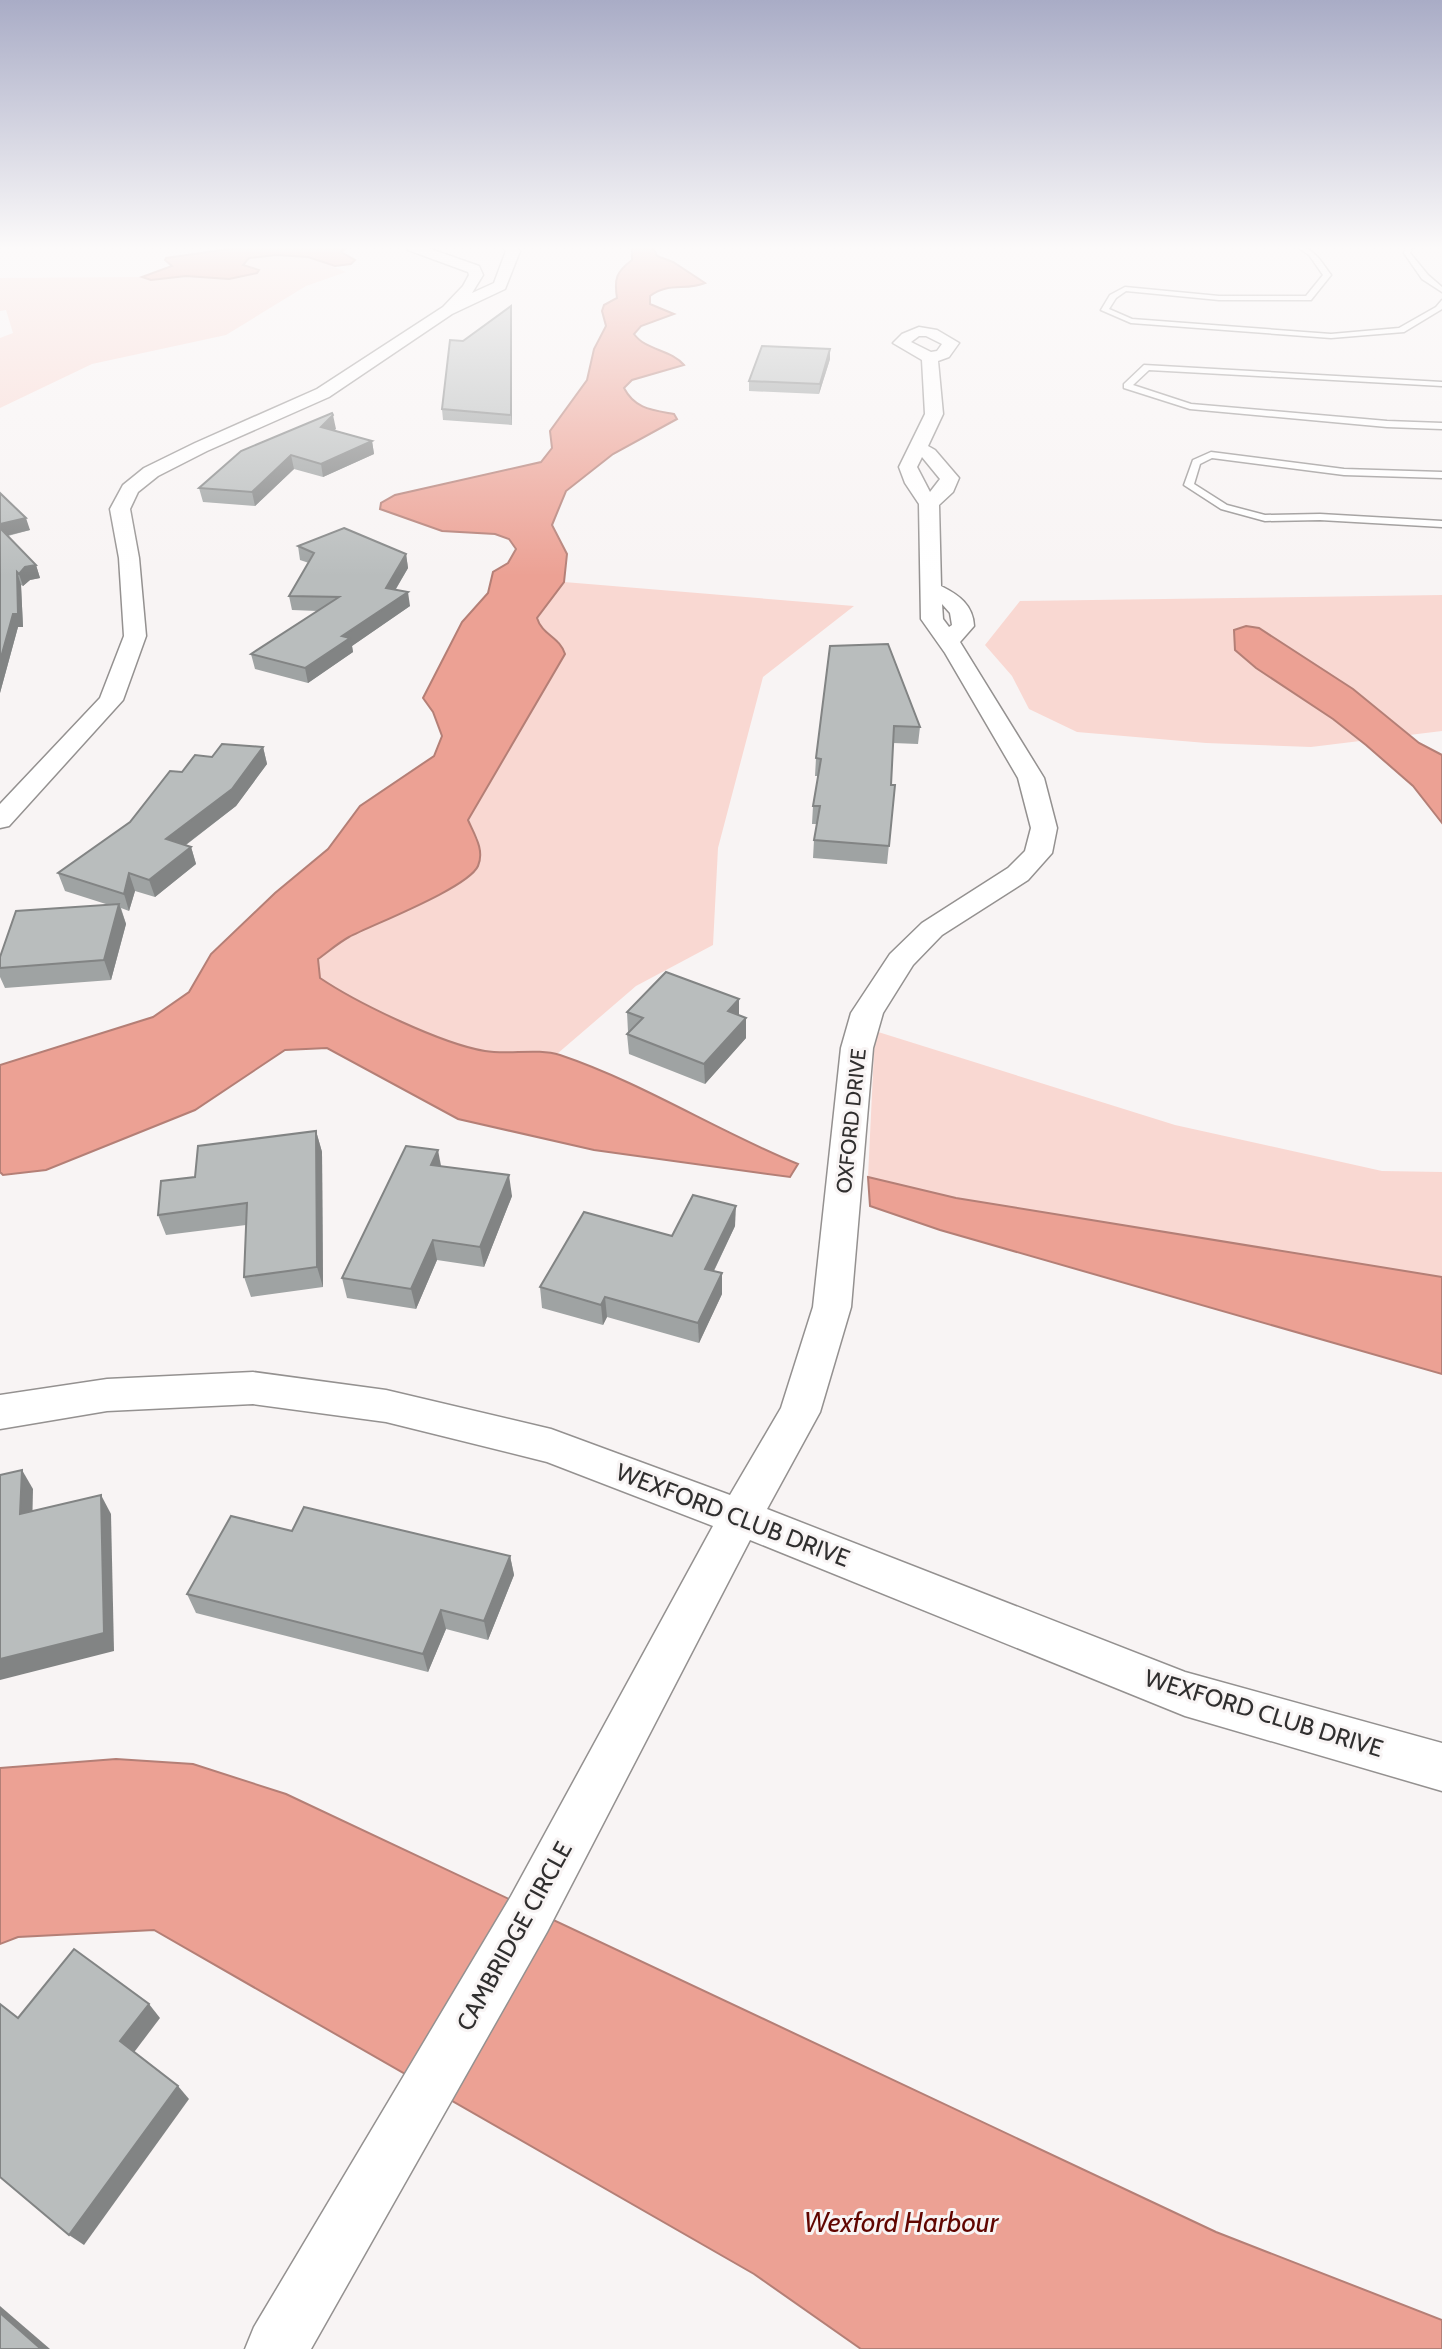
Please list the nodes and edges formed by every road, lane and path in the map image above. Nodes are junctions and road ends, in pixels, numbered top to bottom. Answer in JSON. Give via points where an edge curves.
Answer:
{"nodes":[{"id":1,"x":378,"y":357,"type":"edge"},
{"id":2,"x":930,"y":358,"type":"dead end"},
{"id":3,"x":1442,"y":384,"type":"edge"},
{"id":4,"x":1442,"y":426,"type":"edge"},
{"id":5,"x":917,"y":447,"type":"junction"},
{"id":6,"x":1442,"y":475,"type":"edge"},
{"id":7,"x":929,"y":504,"type":"junction"},
{"id":8,"x":1442,"y":524,"type":"edge"},
{"id":9,"x":0,"y":820,"type":"edge"},
{"id":10,"x":0,"y":1412,"type":"edge"},
{"id":11,"x":740,"y":1517,"type":"junction"},
{"id":12,"x":1442,"y":1767,"type":"edge"},
{"id":13,"x":276,"y":2349,"type":"edge"}],
"edges":[{"from":1,"to":9,"type":"street","via":[[323,393],[151,471],[130,489],[120,509],[135,636],[111,700]]},
{"from":2,"to":5,"type":"street","via":[[934,414]]},
{"from":3,"to":4,"type":"lane","via":[[1147,368],[1127,386],[1190,405]]},
{"from":5,"to":7,"type":"street","via":[[908,467]]},
{"from":5,"to":7,"type":"street","via":[[950,478]]},
{"from":6,"to":8,"type":"lane","via":[[1344,472],[1211,456],[1196,462],[1189,485],[1224,507],[1265,518]]},
{"from":7,"to":11,"type":"street","name":"OXFORD DRIVE","via":[[932,619],[1031,778],[1044,828],[1038,853],[1018,874],[932,929],[901,960],[867,1013],[857,1048],[832,1307],[800,1412]]},
{"from":10,"to":11,"type":"street","name":"WEXFORD CLUB DRIVE","via":[[107,1395],[253,1388],[386,1406],[551,1446]]},
{"from":11,"to":12,"type":"street","name":"WEXFORD CLUB DRIVE","via":[[1185,1694]]},
{"from":11,"to":13,"type":"street","name":"CAMBRIDGE CIRCLE","via":[[529,1914]]}]}
